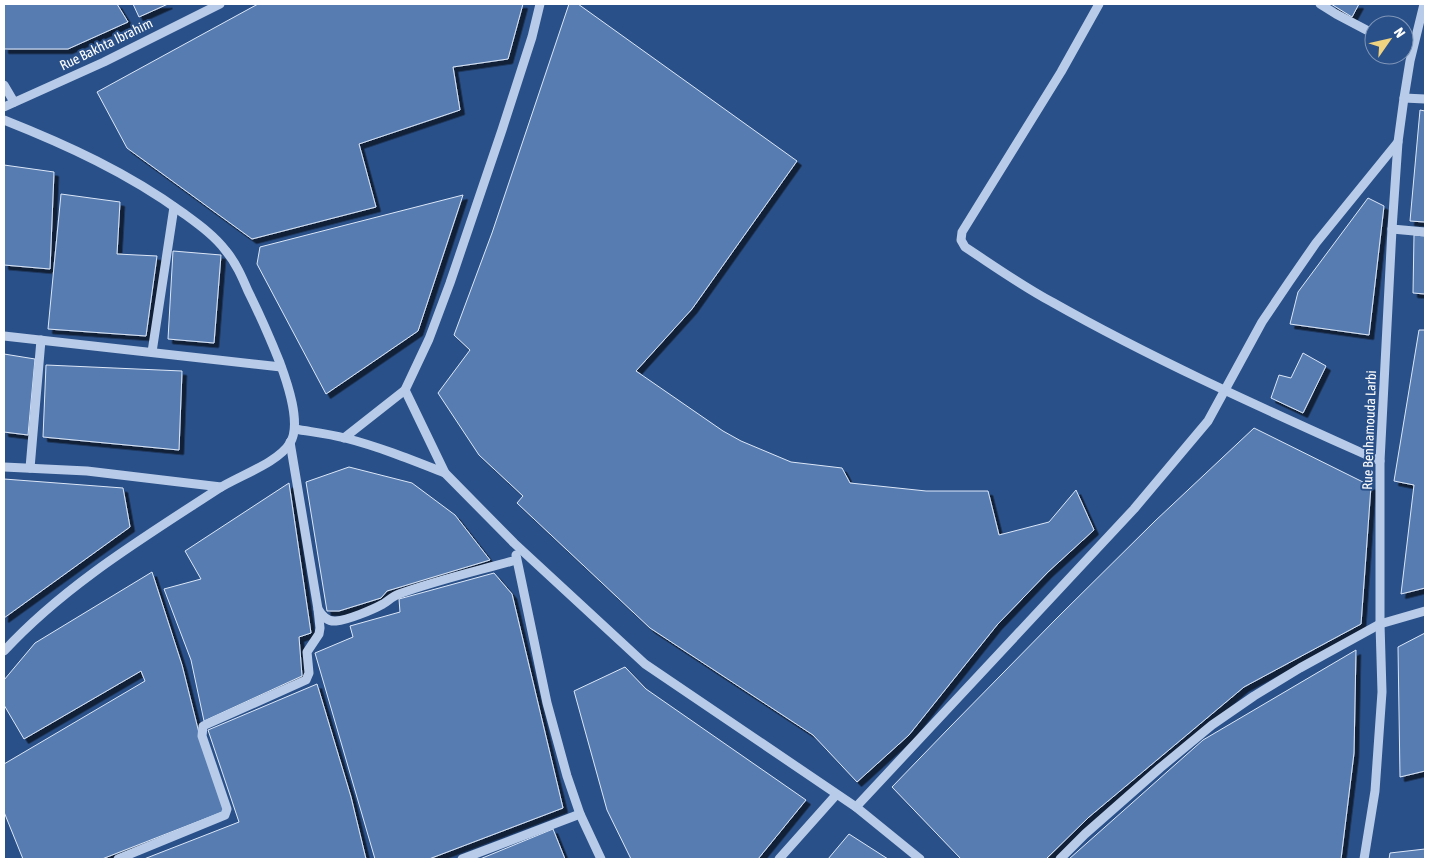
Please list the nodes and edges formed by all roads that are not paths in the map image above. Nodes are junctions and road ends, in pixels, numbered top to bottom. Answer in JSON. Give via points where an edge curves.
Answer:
{"nodes":[{"id":1,"x":220,"y":4,"type":"edge"},
{"id":2,"x":540,"y":4,"type":"edge"},
{"id":3,"x":1099,"y":4,"type":"edge"},
{"id":4,"x":1320,"y":4,"type":"edge"},
{"id":5,"x":1424,"y":4,"type":"edge"},
{"id":6,"x":1364,"y":29,"type":"edge"},
{"id":7,"x":1414,"y":34,"type":"edge"},
{"id":8,"x":1407,"y":65,"type":"edge"},
{"id":9,"x":4,"y":85,"type":"edge"},
{"id":10,"x":1404,"y":98,"type":"junction"},
{"id":11,"x":1425,"y":99,"type":"edge"},
{"id":12,"x":14,"y":102,"type":"junction"},
{"id":13,"x":4,"y":107,"type":"edge"},
{"id":14,"x":4,"y":120,"type":"edge"},
{"id":15,"x":1398,"y":142,"type":"junction"},
{"id":16,"x":174,"y":207,"type":"junction"},
{"id":17,"x":1392,"y":229,"type":"junction"},
{"id":18,"x":1425,"y":232,"type":"edge"},
{"id":19,"x":4,"y":336,"type":"edge"},
{"id":20,"x":41,"y":340,"type":"junction"},
{"id":21,"x":152,"y":352,"type":"junction"},
{"id":22,"x":281,"y":367,"type":"junction"},
{"id":23,"x":405,"y":390,"type":"junction"},
{"id":24,"x":1225,"y":391,"type":"junction"},
{"id":25,"x":295,"y":429,"type":"junction"},
{"id":26,"x":344,"y":438,"type":"junction"},
{"id":27,"x":290,"y":442,"type":"junction"},
{"id":28,"x":1380,"y":461,"type":"junction"},
{"id":29,"x":4,"y":466,"type":"edge"},
{"id":30,"x":30,"y":468,"type":"junction"},
{"id":31,"x":445,"y":473,"type":"junction"},
{"id":32,"x":221,"y":487,"type":"junction"},
{"id":33,"x":514,"y":543,"type":"junction"},
{"id":34,"x":516,"y":560,"type":"junction"},
{"id":35,"x":318,"y":609,"type":"junction"},
{"id":36,"x":1425,"y":611,"type":"edge"},
{"id":37,"x":1380,"y":624,"type":"junction"},
{"id":38,"x":4,"y":651,"type":"edge"},
{"id":39,"x":836,"y":795,"type":"junction"},
{"id":40,"x":856,"y":807,"type":"junction"},
{"id":41,"x":580,"y":814,"type":"junction"},
{"id":42,"x":118,"y":859,"type":"edge"},
{"id":43,"x":462,"y":859,"type":"edge"},
{"id":44,"x":601,"y":859,"type":"edge"},
{"id":45,"x":779,"y":859,"type":"edge"},
{"id":46,"x":920,"y":859,"type":"edge"},
{"id":47,"x":1060,"y":859,"type":"edge"},
{"id":48,"x":1364,"y":859,"type":"edge"}],
"edges":[{"from":1,"to":12,"type":"street","name":"Rue Bakhta Ibrahim","via":[[104,62]]},
{"from":2,"to":23,"type":"street","via":[[532,37],[450,282],[429,339]]},
{"from":3,"to":24,"type":"street","via":[[962,232],[961,240],[965,248],[1050,301]]},
{"from":4,"to":6,"type":"street"},
{"from":5,"to":7,"type":"street","name":"Rue Benhamouda Larbi"},
{"from":8,"to":10,"type":"street","name":"Rue Benhamouda Larbi"},
{"from":9,"to":12,"type":"street"},
{"from":10,"to":11,"type":"street"},
{"from":10,"to":15,"type":"street","name":"Rue Benhamouda Larbi"},
{"from":12,"to":13,"type":"street","name":"Rue Bakhta Ibrahim"},
{"from":14,"to":16,"type":"street","via":[[132,179]]},
{"from":15,"to":17,"type":"street","name":"Rue Benhamouda Larbi"},
{"from":15,"to":24,"type":"street","via":[[1288,282]]},
{"from":16,"to":21,"type":"street"},
{"from":16,"to":22,"type":"street","via":[[226,251],[264,324]]},
{"from":17,"to":18,"type":"street"},
{"from":17,"to":28,"type":"street","name":"Rue Benhamouda Larbi"},
{"from":19,"to":20,"type":"street"},
{"from":20,"to":21,"type":"street"},
{"from":20,"to":30,"type":"street"},
{"from":21,"to":22,"type":"street"},
{"from":22,"to":25,"type":"street","via":[[290,395]]},
{"from":23,"to":26,"type":"street"},
{"from":23,"to":31,"type":"street"},
{"from":24,"to":28,"type":"street"},
{"from":24,"to":40,"type":"street","via":[[1208,421],[1134,509]]},
{"from":25,"to":26,"type":"street"},
{"from":25,"to":27,"type":"street"},
{"from":26,"to":31,"type":"street"},
{"from":27,"to":32,"type":"street","via":[[273,459]]},
{"from":27,"to":35,"type":"street"},
{"from":28,"to":37,"type":"street","name":"Rue Benhamouda Larbi"},
{"from":29,"to":30,"type":"street"},
{"from":30,"to":32,"type":"street","via":[[87,471]]},
{"from":31,"to":33,"type":"street"},
{"from":32,"to":38,"type":"street","via":[[104,564],[19,634]]},
{"from":33,"to":34,"type":"street"},
{"from":33,"to":39,"type":"street","via":[[645,664]]},
{"from":34,"to":35,"type":"street","via":[[396,595],[366,612],[339,621],[322,616]]},
{"from":34,"to":41,"type":"street","via":[[547,703]]},
{"from":35,"to":42,"type":"street","via":[[320,628],[307,652],[310,673],[306,680],[203,726],[202,736],[227,809],[225,815]]},
{"from":36,"to":37,"type":"street"},
{"from":37,"to":47,"type":"street","via":[[1300,668],[1212,725]]},
{"from":37,"to":48,"type":"street","name":"Rue Benhamouda Larbi","via":[[1382,692],[1375,791]]},
{"from":39,"to":40,"type":"street"},
{"from":39,"to":45,"type":"street"},
{"from":40,"to":46,"type":"street"},
{"from":41,"to":43,"type":"street"},
{"from":41,"to":44,"type":"street"}]}
